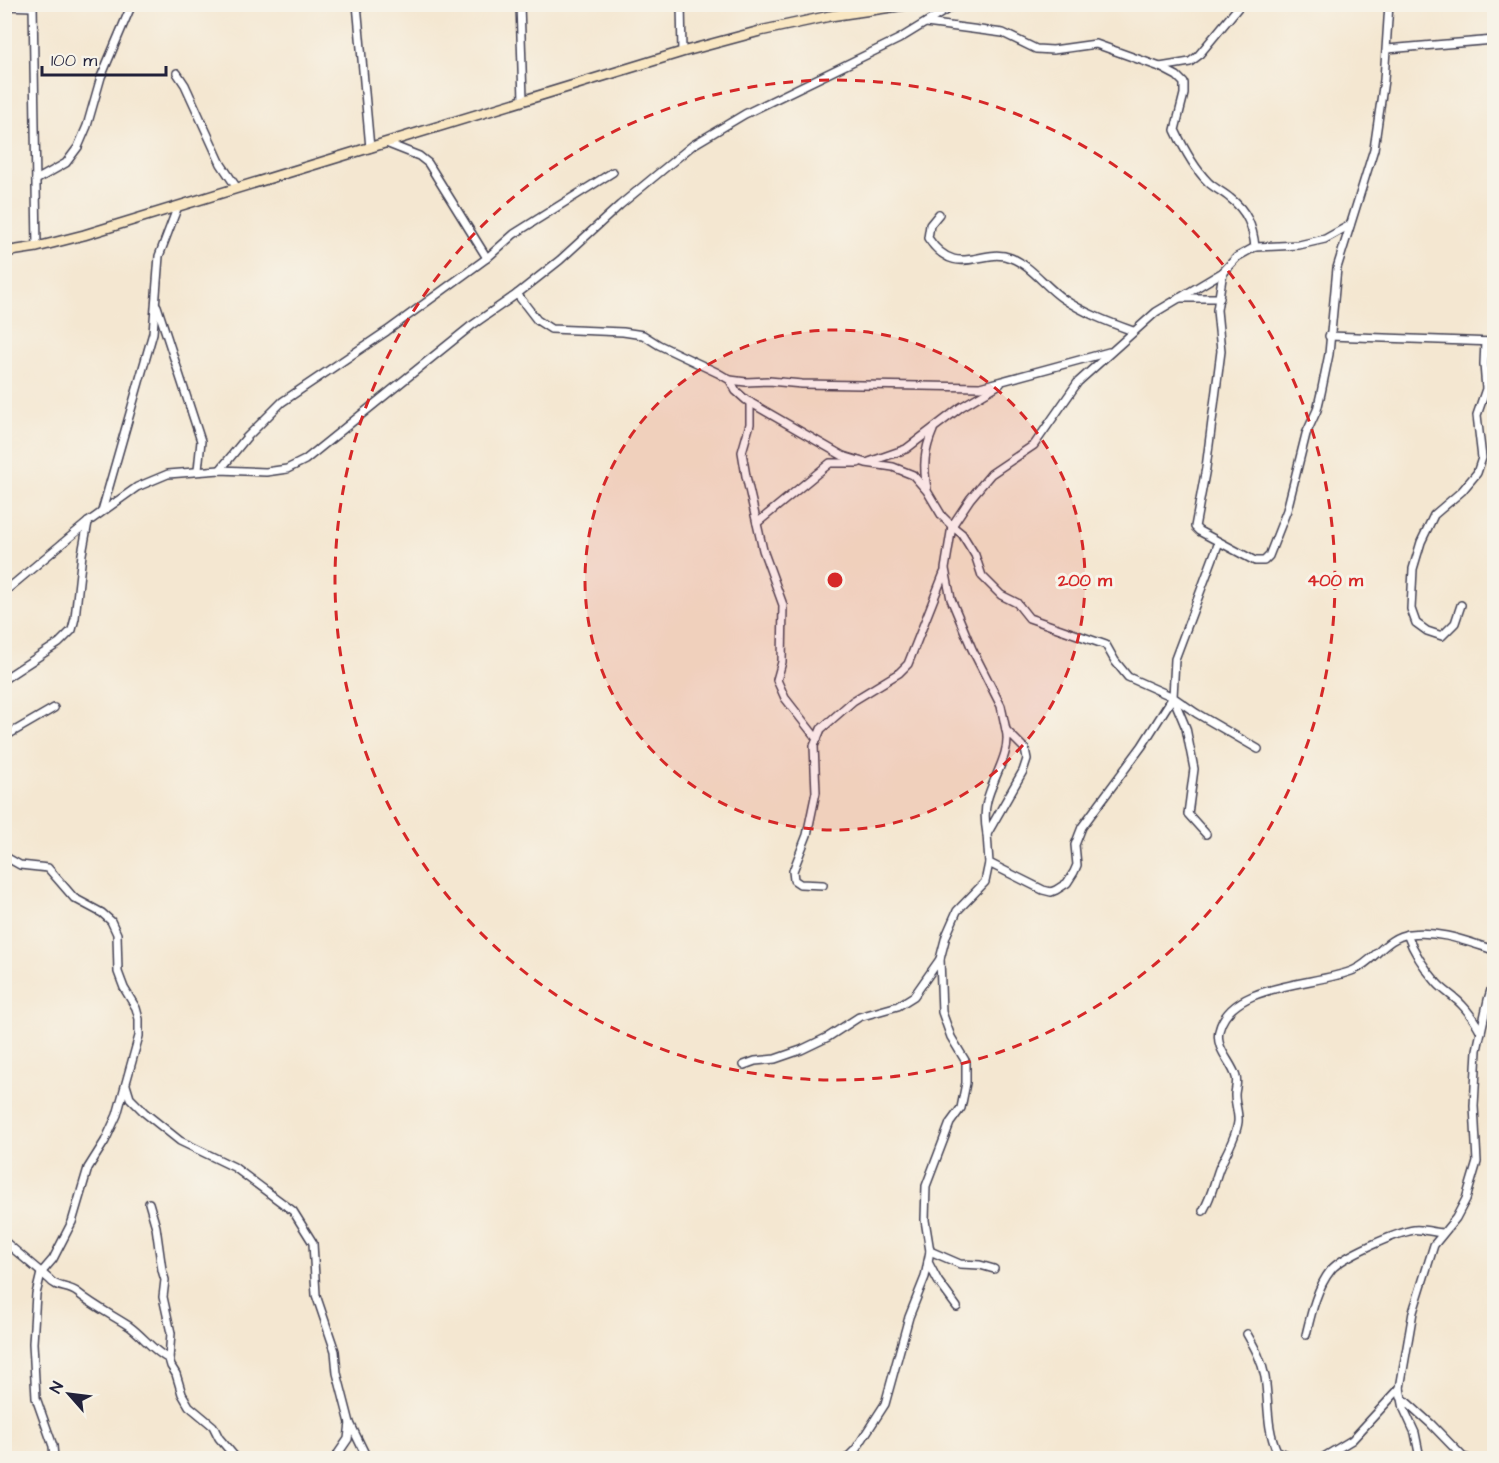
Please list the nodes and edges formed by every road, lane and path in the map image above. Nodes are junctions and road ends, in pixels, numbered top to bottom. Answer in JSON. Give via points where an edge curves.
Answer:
{"nodes":[{"id":1,"x":132,"y":4,"type":"edge"},
{"id":2,"x":357,"y":4,"type":"edge"},
{"id":3,"x":520,"y":4,"type":"edge"},
{"id":4,"x":681,"y":4,"type":"edge"},
{"id":5,"x":912,"y":4,"type":"edge"},
{"id":6,"x":956,"y":4,"type":"edge"},
{"id":7,"x":1241,"y":4,"type":"edge"},
{"id":8,"x":1389,"y":4,"type":"edge"},
{"id":9,"x":4,"y":6,"type":"edge"},
{"id":10,"x":33,"y":6,"type":"edge"},
{"id":11,"x":926,"y":23,"type":"junction"},
{"id":12,"x":1494,"y":40,"type":"edge"},
{"id":13,"x":1387,"y":48,"type":"junction"},
{"id":14,"x":682,"y":51,"type":"junction"},
{"id":15,"x":1160,"y":67,"type":"junction"},
{"id":16,"x":177,"y":73,"type":"dead end"},
{"id":17,"x":523,"y":100,"type":"junction"},
{"id":18,"x":386,"y":143,"type":"junction"},
{"id":19,"x":370,"y":148,"type":"junction"},
{"id":20,"x":613,"y":172,"type":"dead end"},
{"id":21,"x":36,"y":180,"type":"junction"},
{"id":22,"x":237,"y":188,"type":"junction"},
{"id":23,"x":178,"y":206,"type":"junction"},
{"id":24,"x":939,"y":214,"type":"dead end"},
{"id":25,"x":1350,"y":225,"type":"junction"},
{"id":26,"x":37,"y":247,"type":"junction"},
{"id":27,"x":1255,"y":247,"type":"junction"},
{"id":28,"x":4,"y":252,"type":"edge"},
{"id":29,"x":487,"y":258,"type":"junction"},
{"id":30,"x":1223,"y":273,"type":"junction"},
{"id":31,"x":517,"y":294,"type":"junction"},
{"id":32,"x":1179,"y":298,"type":"junction"},
{"id":33,"x":1220,"y":298,"type":"junction"},
{"id":34,"x":155,"y":302,"type":"junction"},
{"id":35,"x":1133,"y":331,"type":"junction"},
{"id":36,"x":1329,"y":336,"type":"junction"},
{"id":37,"x":1485,"y":342,"type":"junction"},
{"id":38,"x":1494,"y":342,"type":"edge"},
{"id":39,"x":1111,"y":351,"type":"junction"},
{"id":40,"x":730,"y":380,"type":"junction"},
{"id":41,"x":1008,"y":380,"type":"junction"},
{"id":42,"x":750,"y":402,"type":"junction"},
{"id":43,"x":934,"y":429,"type":"junction"},
{"id":44,"x":866,"y":463,"type":"junction"},
{"id":45,"x":220,"y":470,"type":"junction"},
{"id":46,"x":198,"y":471,"type":"junction"},
{"id":47,"x":927,"y":491,"type":"junction"},
{"id":48,"x":102,"y":511,"type":"junction"},
{"id":49,"x":88,"y":522,"type":"junction"},
{"id":50,"x":757,"y":523,"type":"junction"},
{"id":51,"x":952,"y":526,"type":"junction"},
{"id":52,"x":1220,"y":542,"type":"junction"},
{"id":53,"x":945,"y":569,"type":"junction"},
{"id":54,"x":4,"y":592,"type":"edge"},
{"id":55,"x":1461,"y":605,"type":"dead end"},
{"id":56,"x":4,"y":679,"type":"edge"},
{"id":57,"x":1173,"y":697,"type":"junction"},
{"id":58,"x":54,"y":708,"type":"dead end"},
{"id":59,"x":1006,"y":730,"type":"junction"},
{"id":60,"x":4,"y":737,"type":"edge"},
{"id":61,"x":817,"y":739,"type":"junction"},
{"id":62,"x":1258,"y":749,"type":"dead end"},
{"id":63,"x":987,"y":834,"type":"junction"},
{"id":64,"x":1206,"y":834,"type":"dead end"},
{"id":65,"x":4,"y":856,"type":"edge"},
{"id":66,"x":989,"y":863,"type":"junction"},
{"id":67,"x":824,"y":885,"type":"dead end"},
{"id":68,"x":1407,"y":934,"type":"junction"},
{"id":69,"x":1494,"y":950,"type":"edge"},
{"id":70,"x":940,"y":959,"type":"junction"},
{"id":71,"x":1494,"y":980,"type":"edge"},
{"id":72,"x":1480,"y":1032,"type":"junction"},
{"id":73,"x":744,"y":1065,"type":"dead end"},
{"id":74,"x":126,"y":1083,"type":"junction"},
{"id":75,"x":149,"y":1203,"type":"dead end"},
{"id":76,"x":1203,"y":1211,"type":"dead end"},
{"id":77,"x":1442,"y":1233,"type":"junction"},
{"id":78,"x":4,"y":1241,"type":"edge"},
{"id":79,"x":930,"y":1251,"type":"junction"},
{"id":80,"x":928,"y":1262,"type":"junction"},
{"id":81,"x":994,"y":1269,"type":"dead end"},
{"id":82,"x":41,"y":1273,"type":"junction"},
{"id":83,"x":957,"y":1307,"type":"dead end"},
{"id":84,"x":1247,"y":1334,"type":"dead end"},
{"id":85,"x":1306,"y":1335,"type":"dead end"},
{"id":86,"x":169,"y":1359,"type":"junction"},
{"id":87,"x":1400,"y":1388,"type":"junction"},
{"id":88,"x":1401,"y":1397,"type":"junction"},
{"id":89,"x":350,"y":1423,"type":"junction"},
{"id":90,"x":54,"y":1458,"type":"edge"},
{"id":91,"x":236,"y":1458,"type":"edge"},
{"id":92,"x":334,"y":1458,"type":"edge"},
{"id":93,"x":367,"y":1458,"type":"edge"},
{"id":94,"x":847,"y":1458,"type":"edge"},
{"id":95,"x":1294,"y":1458,"type":"edge"},
{"id":96,"x":1322,"y":1458,"type":"edge"},
{"id":97,"x":1420,"y":1458,"type":"edge"},
{"id":98,"x":1467,"y":1458,"type":"edge"}],
"edges":[{"from":1,"to":21,"type":"street","via":[[101,77],[78,147],[66,163]]},
{"from":2,"to":19,"type":"street"},
{"from":3,"to":17,"type":"street"},
{"from":4,"to":14,"type":"street"},
{"from":5,"to":14,"type":"main road","via":[[830,16]]},
{"from":6,"to":11,"type":"street"},
{"from":7,"to":15,"type":"street","via":[[1198,56],[1190,62]]},
{"from":8,"to":13,"type":"street"},
{"from":9,"to":10,"type":"street"},
{"from":10,"to":21,"type":"street"},
{"from":11,"to":15,"type":"street","via":[[1003,33],[1036,49],[1096,44]]},
{"from":11,"to":31,"type":"street","via":[[745,114],[693,145]]},
{"from":12,"to":13,"type":"street"},
{"from":13,"to":25,"type":"street","via":[[1374,149]]},
{"from":14,"to":17,"type":"main road"},
{"from":15,"to":27,"type":"street","via":[[1184,83],[1175,130],[1181,142],[1209,183],[1245,213]]},
{"from":16,"to":22,"type":"street","via":[[221,164]]},
{"from":17,"to":18,"type":"main road"},
{"from":18,"to":19,"type":"main road"},
{"from":18,"to":29,"type":"street","via":[[428,163]]},
{"from":19,"to":22,"type":"main road"},
{"from":20,"to":29,"type":"street","via":[[514,234]]},
{"from":21,"to":26,"type":"street"},
{"from":22,"to":23,"type":"main road"},
{"from":23,"to":26,"type":"main road"},
{"from":23,"to":34,"type":"street","via":[[159,256]]},
{"from":24,"to":35,"type":"street","via":[[930,225],[928,238],[936,250],[968,261],[1001,255],[1012,258],[1070,302]]},
{"from":25,"to":27,"type":"street","via":[[1325,239],[1308,243]]},
{"from":25,"to":36,"type":"street","via":[[1337,268]]},
{"from":26,"to":28,"type":"main road"},
{"from":27,"to":30,"type":"street","via":[[1237,257]]},
{"from":29,"to":45,"type":"street","via":[[282,402]]},
{"from":30,"to":32,"type":"street"},
{"from":30,"to":33,"type":"street"},
{"from":31,"to":40,"type":"street","via":[[537,320],[551,329],[643,335]]},
{"from":31,"to":45,"type":"street","via":[[471,326],[305,460],[287,469],[266,472]]},
{"from":32,"to":33,"type":"street"},
{"from":32,"to":35,"type":"street"},
{"from":33,"to":52,"type":"street","via":[[1217,310],[1221,351],[1195,526]]},
{"from":34,"to":46,"type":"street","via":[[201,441]]},
{"from":34,"to":48,"type":"street","via":[[153,333]]},
{"from":35,"to":39,"type":"street"},
{"from":36,"to":37,"type":"street"},
{"from":36,"to":52,"type":"street","via":[[1317,410],[1269,556],[1264,561],[1255,561]]},
{"from":37,"to":38,"type":"street"},
{"from":37,"to":55,"type":"street","via":[[1486,389],[1477,415],[1482,458],[1477,473],[1462,491],[1434,515],[1413,568],[1412,609],[1416,623],[1442,636],[1455,622]]},
{"from":39,"to":41,"type":"street"},
{"from":39,"to":51,"type":"street","via":[[1078,382],[1034,445],[991,474]]},
{"from":40,"to":41,"type":"street","via":[[980,387]]},
{"from":40,"to":42,"type":"street"},
{"from":41,"to":43,"type":"street","via":[[961,407]]},
{"from":42,"to":44,"type":"street","via":[[814,441]]},
{"from":42,"to":50,"type":"street","via":[[750,424],[742,452]]},
{"from":43,"to":44,"type":"street","via":[[906,449]]},
{"from":43,"to":47,"type":"street","via":[[923,468]]},
{"from":44,"to":47,"type":"street","via":[[913,475]]},
{"from":44,"to":50,"type":"street","via":[[830,463]]},
{"from":45,"to":46,"type":"street"},
{"from":46,"to":48,"type":"street","via":[[168,474],[137,487]]},
{"from":47,"to":51,"type":"street"},
{"from":48,"to":49,"type":"street"},
{"from":49,"to":54,"type":"street"},
{"from":49,"to":56,"type":"street","via":[[72,630]]},
{"from":50,"to":61,"type":"street","via":[[783,605],[782,662],[777,680],[785,698]]},
{"from":51,"to":53,"type":"street"},
{"from":51,"to":57,"type":"street","via":[[975,555],[982,576],[1001,596],[1017,603],[1029,618],[1106,645],[1128,677]]},
{"from":52,"to":57,"type":"street","via":[[1175,659]]},
{"from":53,"to":59,"type":"street","via":[[953,604],[1000,706]]},
{"from":53,"to":61,"type":"street","via":[[908,664],[852,701],[822,729]]},
{"from":57,"to":62,"type":"street"},
{"from":57,"to":64,"type":"street","via":[[1186,728],[1194,769],[1188,814]]},
{"from":57,"to":66,"type":"street","via":[[1082,827],[1075,845],[1077,865],[1067,883],[1051,892],[1043,890]]},
{"from":58,"to":60,"type":"street"},
{"from":59,"to":63,"type":"street","via":[[1008,745],[987,801]]},
{"from":59,"to":63,"type":"street","via":[[1025,749],[1027,759]]},
{"from":61,"to":67,"type":"street","via":[[816,792],[807,835],[793,871],[794,880],[800,884]]},
{"from":63,"to":66,"type":"street"},
{"from":65,"to":74,"type":"street","via":[[20,865],[48,868],[74,898],[111,921],[117,934],[118,972],[139,1019]]},
{"from":66,"to":70,"type":"street","via":[[985,882],[957,911]]},
{"from":68,"to":69,"type":"street","via":[[1461,938]]},
{"from":68,"to":72,"type":"street","via":[[1422,965],[1462,1004]]},
{"from":68,"to":76,"type":"street","via":[[1390,939],[1370,961],[1353,970],[1269,990],[1234,1006],[1225,1018],[1218,1032],[1220,1046],[1237,1079],[1234,1094],[1238,1122]]},
{"from":70,"to":73,"type":"street","via":[[914,996],[898,1006],[859,1017],[801,1050]]},
{"from":70,"to":79,"type":"street","via":[[942,1012],[966,1062],[966,1083],[961,1108],[950,1123],[926,1186],[925,1220]]},
{"from":71,"to":72,"type":"street"},
{"from":72,"to":77,"type":"street","via":[[1474,1106],[1477,1162],[1466,1199]]},
{"from":74,"to":82,"type":"street","via":[[117,1115],[84,1178],[72,1222]]},
{"from":74,"to":89,"type":"street","via":[[130,1098],[145,1113],[180,1141],[234,1167],[292,1211],[304,1228],[313,1243],[316,1295],[335,1351]]},
{"from":75,"to":86,"type":"street","via":[[165,1280],[163,1297],[171,1333]]},
{"from":77,"to":85,"type":"street","via":[[1417,1230],[1400,1234],[1341,1260],[1318,1293]]},
{"from":77,"to":87,"type":"street","via":[[1434,1245],[1413,1312]]},
{"from":78,"to":82,"type":"street"},
{"from":79,"to":80,"type":"street"},
{"from":79,"to":81,"type":"street","via":[[960,1264]]},
{"from":80,"to":83,"type":"street"},
{"from":80,"to":94,"type":"street","via":[[885,1404]]},
{"from":82,"to":86,"type":"street","via":[[54,1285],[72,1289],[129,1326]]},
{"from":82,"to":90,"type":"street","via":[[34,1315],[34,1378]]},
{"from":84,"to":95,"type":"street","via":[[1264,1374],[1270,1436],[1277,1451]]},
{"from":86,"to":91,"type":"street","via":[[189,1406],[213,1426]]},
{"from":87,"to":88,"type":"street"},
{"from":87,"to":96,"type":"street","via":[[1352,1440]]},
{"from":88,"to":97,"type":"street"},
{"from":88,"to":98,"type":"street"},
{"from":89,"to":92,"type":"street","via":[[348,1439]]},
{"from":89,"to":93,"type":"street"}]}
